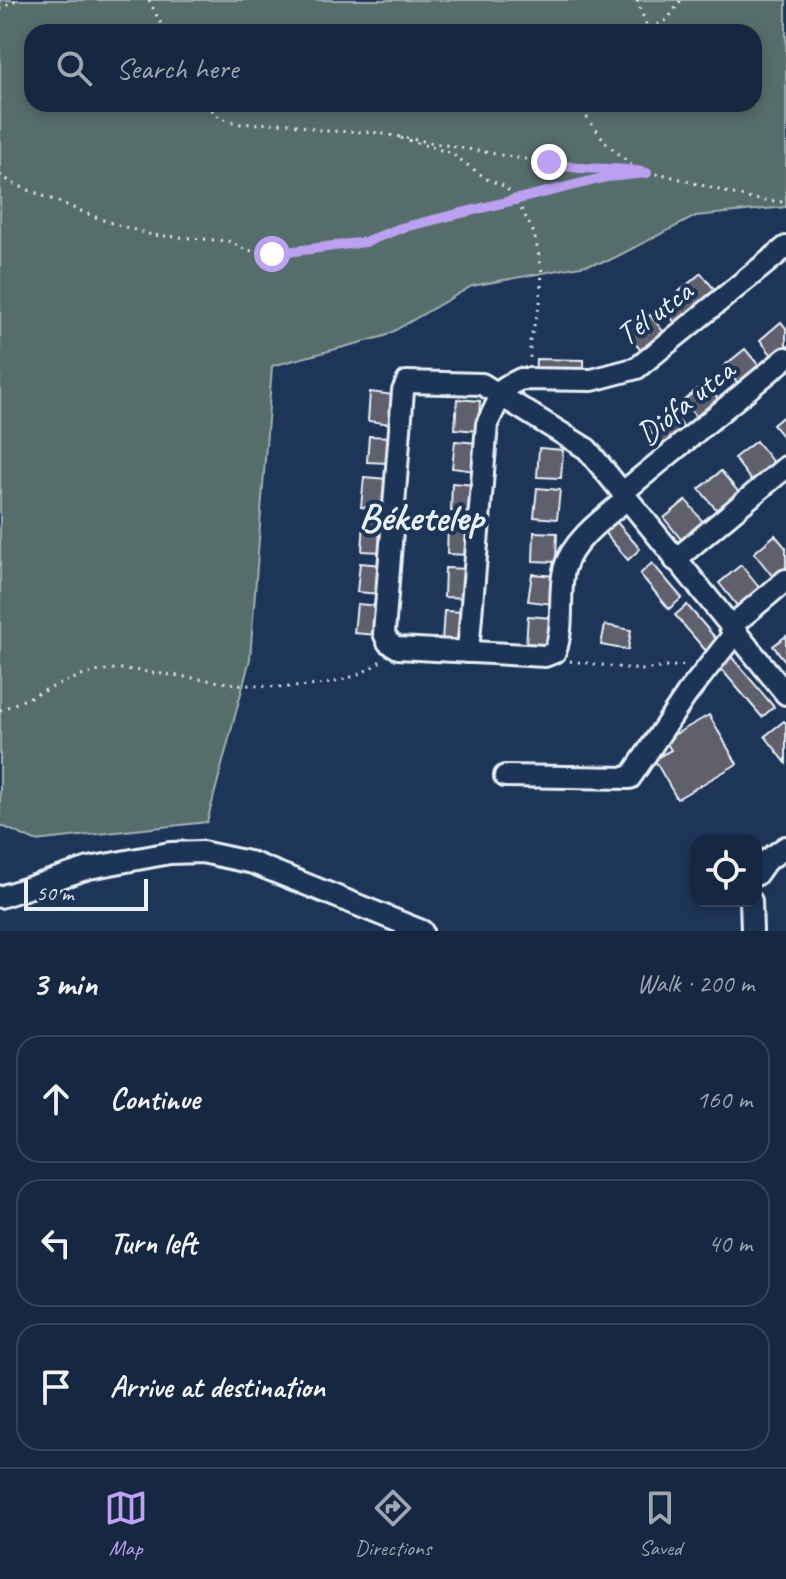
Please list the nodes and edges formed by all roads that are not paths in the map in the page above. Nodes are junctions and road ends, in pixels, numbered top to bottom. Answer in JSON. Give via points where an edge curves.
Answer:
{"nodes":[{"id":1,"x":786,"y":247,"type":"edge"},
{"id":2,"x":786,"y":358,"type":"edge"},
{"id":3,"x":499,"y":396,"type":"junction"},
{"id":4,"x":786,"y":467,"type":"edge"},
{"id":5,"x":624,"y":496,"type":"junction"},
{"id":6,"x":675,"y":560,"type":"junction"},
{"id":7,"x":786,"y":580,"type":"edge"},
{"id":8,"x":732,"y":630,"type":"junction"},
{"id":9,"x":468,"y":652,"type":"junction"},
{"id":10,"x":785,"y":690,"type":"edge"},
{"id":11,"x":505,"y":776,"type":"dead end"},
{"id":12,"x":786,"y":847,"type":"edge"},
{"id":13,"x":762,"y":867,"type":"edge"},
{"id":14,"x":0,"y":897,"type":"edge"},
{"id":15,"x":751,"y":907,"type":"edge"},
{"id":16,"x":422,"y":931,"type":"edge"},
{"id":17,"x":752,"y":931,"type":"edge"}],
"edges":[{"from":1,"to":3,"type":"street","name":"Tél utca","via":[[637,368],[592,380],[521,379]]},
{"from":2,"to":5,"type":"street","name":"Diófa utca"},
{"from":3,"to":5,"type":"street","via":[[587,449]]},
{"from":3,"to":9,"type":"street","via":[[487,424]]},
{"from":3,"to":9,"type":"street","via":[[482,384],[407,382],[403,391],[384,633],[393,645]]},
{"from":4,"to":6,"type":"street"},
{"from":5,"to":6,"type":"street"},
{"from":5,"to":9,"type":"street","name":"Diófa utca","via":[[591,529],[564,568],[555,652]]},
{"from":6,"to":8,"type":"street"},
{"from":7,"to":8,"type":"street"},
{"from":8,"to":10,"type":"street"},
{"from":8,"to":11,"type":"street","via":[[630,778]]},
{"from":12,"to":13,"type":"street"},
{"from":14,"to":16,"type":"street","via":[[89,868],[202,852],[253,863]]},
{"from":15,"to":17,"type":"street"}]}
